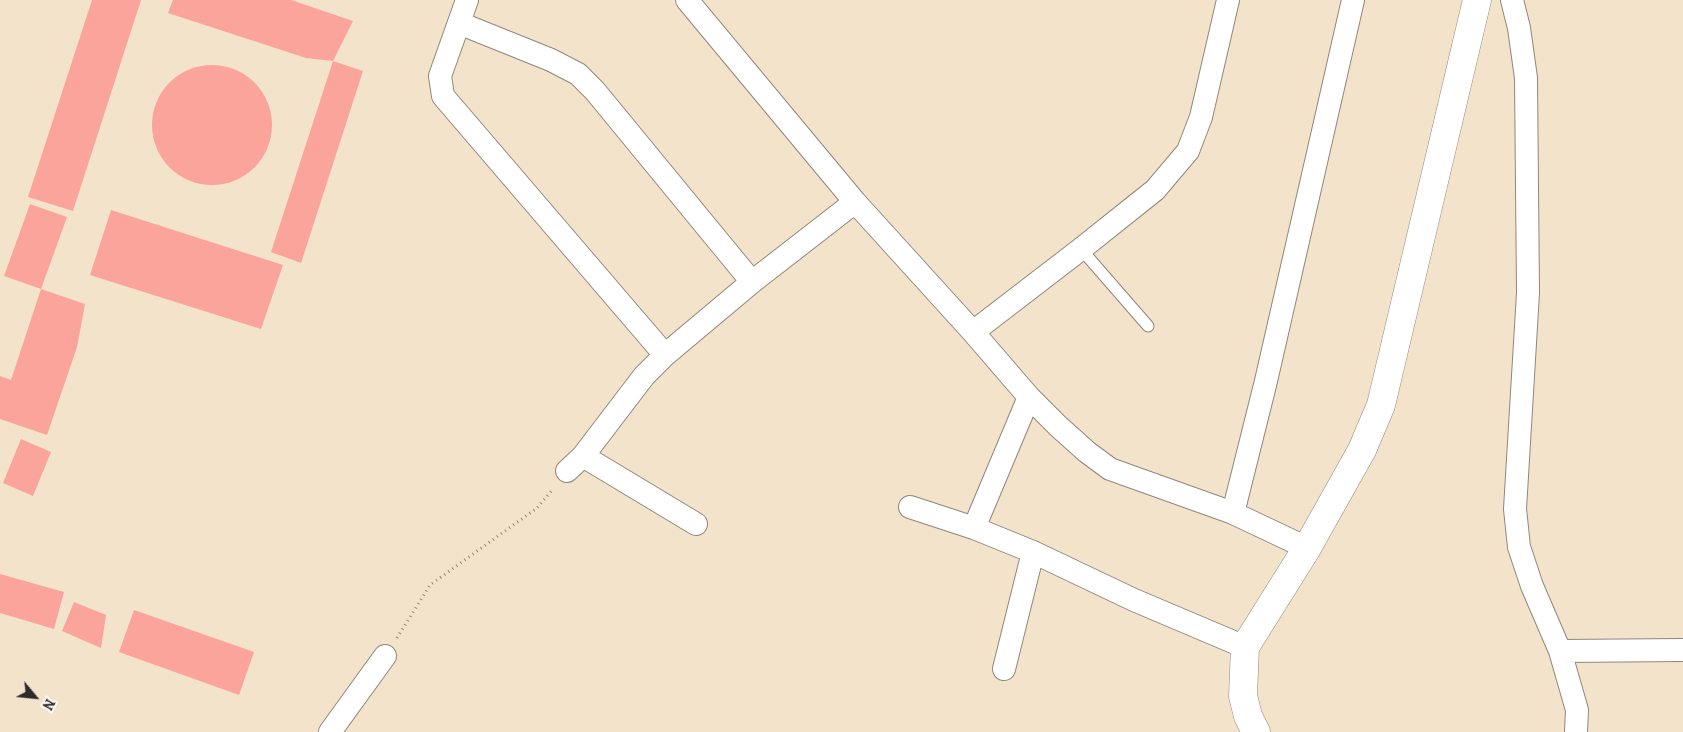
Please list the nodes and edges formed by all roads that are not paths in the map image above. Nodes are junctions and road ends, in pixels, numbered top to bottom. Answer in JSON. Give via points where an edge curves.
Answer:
{"nodes":[{"id":1,"x":467,"y":0,"type":"edge"},
{"id":2,"x":687,"y":0,"type":"edge"},
{"id":3,"x":1228,"y":0,"type":"edge"},
{"id":4,"x":1353,"y":0,"type":"edge"},
{"id":5,"x":1477,"y":0,"type":"edge"},
{"id":6,"x":1512,"y":0,"type":"edge"},
{"id":7,"x":459,"y":23,"type":"junction"},
{"id":8,"x":855,"y":202,"type":"junction"},
{"id":9,"x":1081,"y":249,"type":"junction"},
{"id":10,"x":752,"y":282,"type":"junction"},
{"id":11,"x":1148,"y":326,"type":"dead end"},
{"id":12,"x":973,"y":332,"type":"junction"},
{"id":13,"x":664,"y":355,"type":"junction"},
{"id":14,"x":1029,"y":397,"type":"junction"},
{"id":15,"x":910,"y":507,"type":"dead end"},
{"id":16,"x":1233,"y":513,"type":"junction"},
{"id":17,"x":696,"y":524,"type":"dead end"},
{"id":18,"x":974,"y":528,"type":"junction"},
{"id":19,"x":1308,"y":548,"type":"junction"},
{"id":20,"x":1033,"y":552,"type":"junction"},
{"id":21,"x":1245,"y":646,"type":"junction"},
{"id":22,"x":1560,"y":650,"type":"junction"},
{"id":23,"x":1683,"y":650,"type":"edge"},
{"id":24,"x":385,"y":656,"type":"road end"},
{"id":25,"x":1004,"y":669,"type":"dead end"},
{"id":26,"x":330,"y":732,"type":"edge"},
{"id":27,"x":1256,"y":732,"type":"edge"},
{"id":28,"x":1576,"y":732,"type":"edge"}],
"edges":[{"from":1,"to":7,"type":"street"},
{"from":2,"to":8,"type":"street"},
{"from":3,"to":9,"type":"street","via":[[1201,118],[1188,151],[1155,190]]},
{"from":4,"to":16,"type":"street"},
{"from":5,"to":19,"type":"street","via":[[1381,405],[1362,450]]},
{"from":6,"to":22,"type":"street","via":[[1526,78],[1528,284],[1515,508],[1519,547]]},
{"from":7,"to":10,"type":"street","via":[[578,74]]},
{"from":7,"to":13,"type":"street","via":[[440,76],[443,96]]},
{"from":8,"to":10,"type":"street"},
{"from":8,"to":12,"type":"street"},
{"from":9,"to":11,"type":"lane"},
{"from":9,"to":12,"type":"street"},
{"from":10,"to":13,"type":"street"},
{"from":12,"to":14,"type":"street"},
{"from":13,"to":17,"type":"street","via":[[575,464]]},
{"from":14,"to":16,"type":"street","via":[[1087,452],[1110,469]]},
{"from":14,"to":18,"type":"street"},
{"from":15,"to":18,"type":"street"},
{"from":16,"to":19,"type":"street"},
{"from":18,"to":20,"type":"street"},
{"from":19,"to":21,"type":"street"},
{"from":20,"to":21,"type":"street","via":[[1134,600]]},
{"from":20,"to":25,"type":"street"},
{"from":21,"to":27,"type":"street","via":[[1243,696]]},
{"from":22,"to":23,"type":"street"},
{"from":22,"to":28,"type":"street","via":[[1576,710]]},
{"from":24,"to":26,"type":"street"}]}
